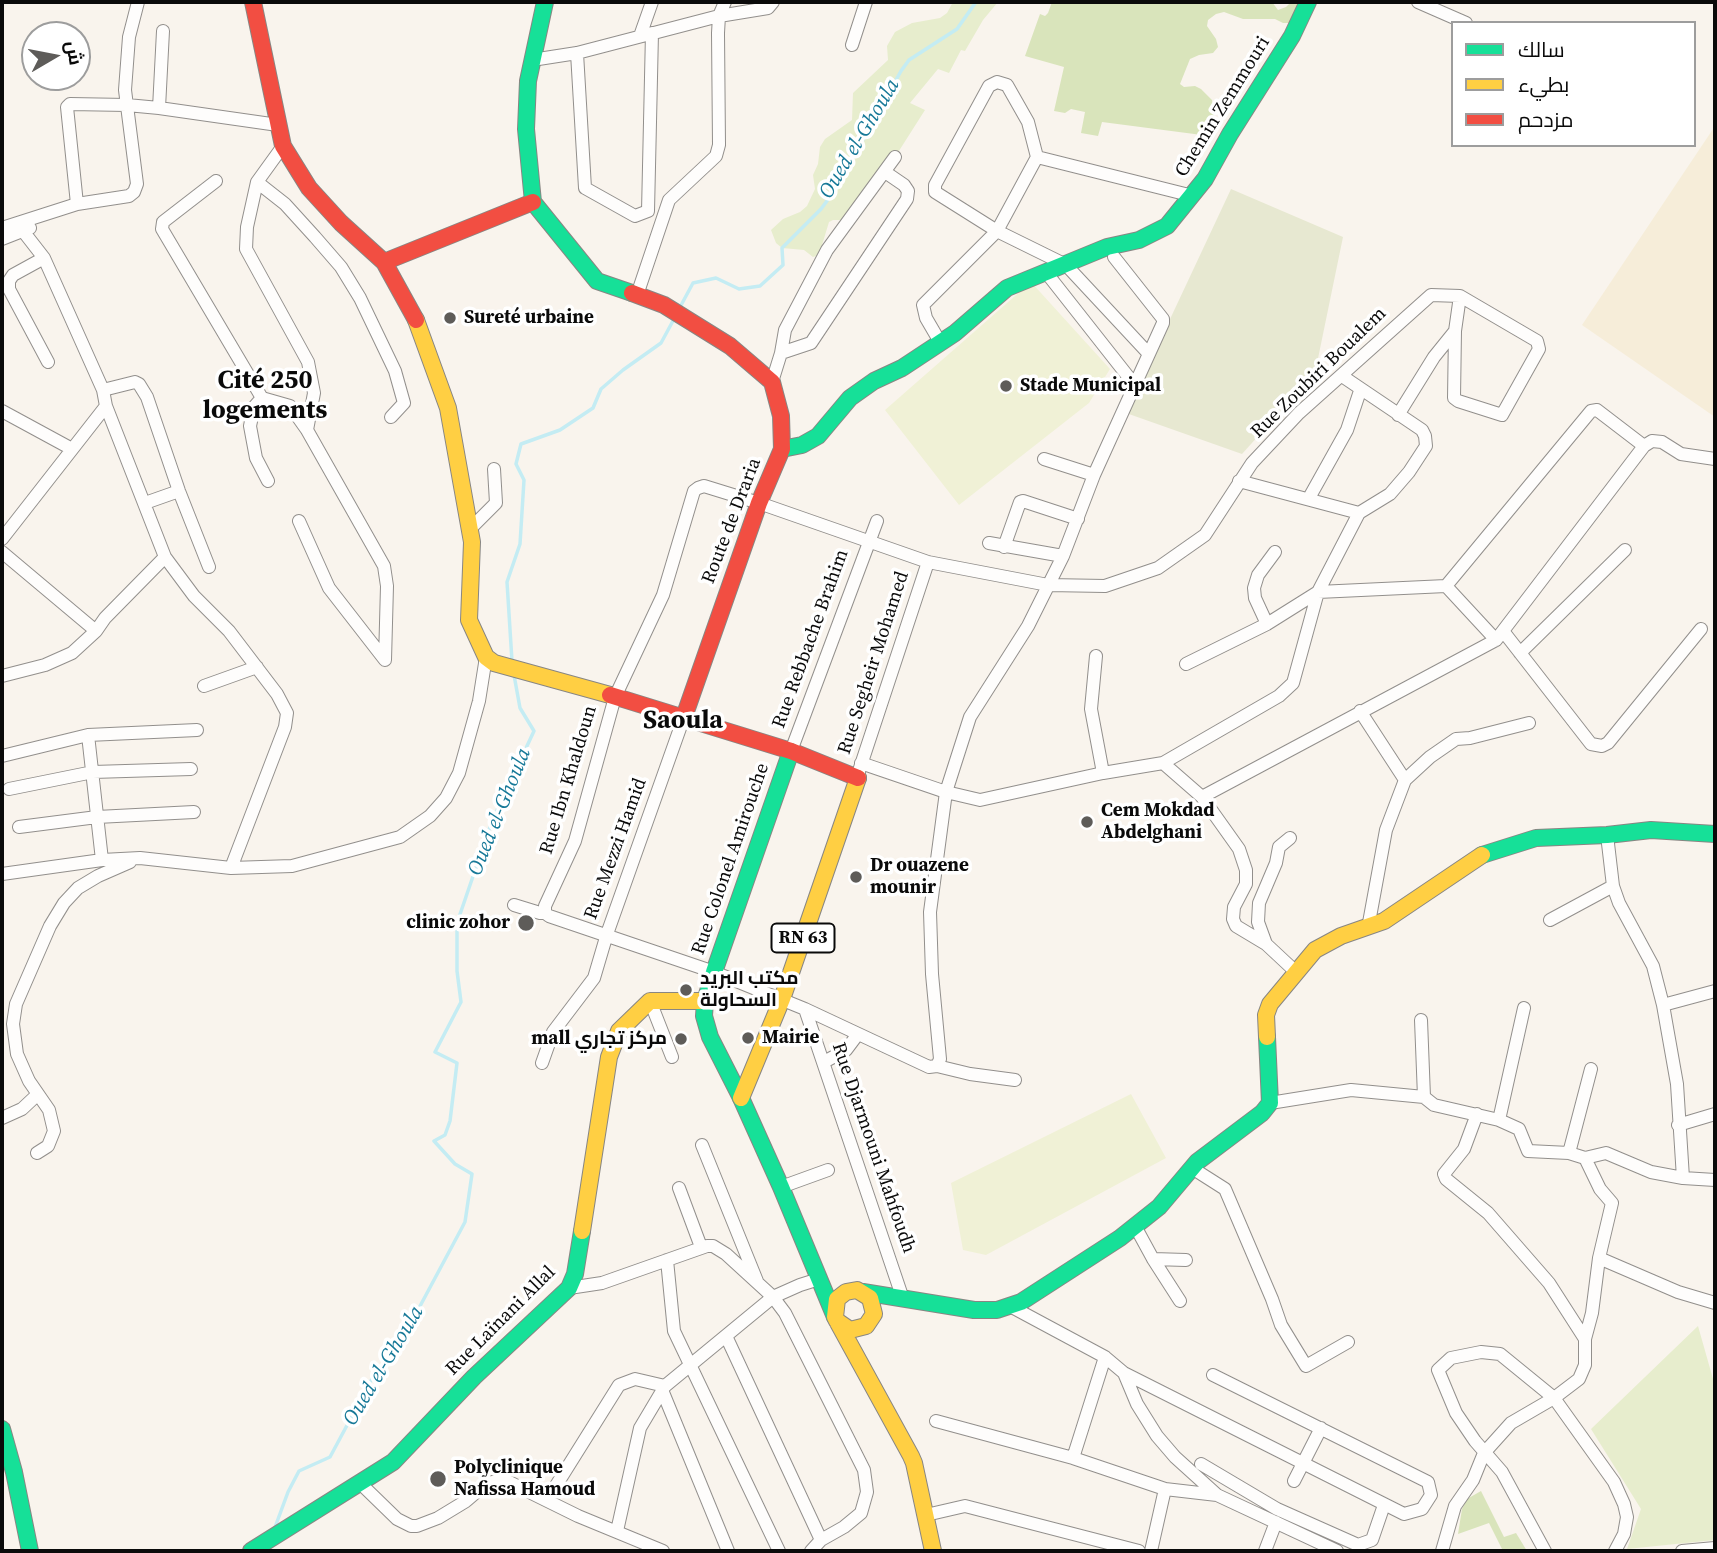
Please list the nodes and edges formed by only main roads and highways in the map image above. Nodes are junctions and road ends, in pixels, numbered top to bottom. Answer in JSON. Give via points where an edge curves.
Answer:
{"nodes":[{"id":1,"x":253,"y":2,"type":"edge"},
{"id":2,"x":545,"y":2,"type":"edge"},
{"id":3,"x":1308,"y":2,"type":"edge"},
{"id":4,"x":533,"y":202,"type":"junction"},
{"id":5,"x":384,"y":262,"type":"junction"},
{"id":6,"x":782,"y":449,"type":"junction"},
{"id":7,"x":684,"y":717,"type":"junction"},
{"id":8,"x":791,"y":751,"type":"junction"},
{"id":9,"x":1715,"y":834,"type":"edge"},
{"id":10,"x":705,"y":1001,"type":"junction"},
{"id":11,"x":741,"y":1098,"type":"junction"},
{"id":12,"x":819,"y":1279,"type":"junction"},
{"id":13,"x":857,"y":1291,"type":"junction"},
{"id":14,"x":897,"y":1298,"type":"junction"},
{"id":15,"x":873,"y":1316,"type":"junction"},
{"id":16,"x":836,"y":1319,"type":"junction"},
{"id":17,"x":877,"y":1395,"type":"junction"},
{"id":18,"x":2,"y":1429,"type":"edge"},
{"id":19,"x":2,"y":1476,"type":"edge"},
{"id":20,"x":256,"y":1549,"type":"edge"},
{"id":21,"x":17,"y":1551,"type":"edge"},
{"id":22,"x":30,"y":1551,"type":"edge"},
{"id":23,"x":933,"y":1551,"type":"edge"}],
"edges":[{"from":1,"to":5,"type":"main road","via":[[283,146],[309,188]]},
{"from":2,"to":4,"type":"main road","via":[[528,81],[526,129]]},
{"from":3,"to":6,"type":"main road","name":"Chemin Zemmouri","via":[[1292,36],[1193,196],[1167,226],[1007,288],[955,333],[850,398],[818,436]]},
{"from":4,"to":5,"type":"main road"},
{"from":4,"to":6,"type":"main road","name":"Route de Draria","via":[[597,281],[664,305],[730,346],[772,382],[781,416]]},
{"from":5,"to":7,"type":"main road","via":[[411,308],[448,408],[470,528],[469,621],[490,660]]},
{"from":6,"to":7,"type":"main road","name":"Route de Draria"},
{"from":7,"to":8,"type":"main road"},
{"from":8,"to":10,"type":"main road","name":"Rue Colonel Amirouche"},
{"from":8,"to":11,"type":"main road","number":"RN 63","via":[[859,770],[782,999]]},
{"from":9,"to":14,"type":"main road","via":[[1651,830],[1536,838],[1484,855],[1384,920],[1315,950],[1266,1015],[1270,1103],[1192,1168],[1159,1207],[1010,1306],[974,1310]]},
{"from":10,"to":11,"type":"main road","name":"Rue Colonel Amirouche","via":[[710,1037]]},
{"from":10,"to":20,"type":"main road","name":"Rue Laïnani Allal","via":[[650,1001],[619,1031],[609,1057],[575,1274],[569,1288],[474,1377],[404,1452]]},
{"from":11,"to":12,"type":"main road","name":"Rue Colonel Amirouche"},
{"from":12,"to":13,"type":"main road"},
{"from":12,"to":16,"type":"main road","name":"Rue Colonel Amirouche"},
{"from":13,"to":14,"type":"main road"},
{"from":13,"to":15,"type":"main road","via":[[872,1301]]},
{"from":13,"to":16,"type":"main road","via":[[837,1299]]},
{"from":14,"to":15,"type":"main road"},
{"from":15,"to":16,"type":"main road","via":[[856,1331]]},
{"from":15,"to":17,"type":"main road","via":[[868,1352]]},
{"from":16,"to":17,"type":"main road","name":"Rue Colonel Amirouche"},
{"from":17,"to":23,"type":"main road","name":"Rue Colonel Amirouche","via":[[914,1463]]},
{"from":18,"to":22,"type":"main road"},
{"from":19,"to":21,"type":"main road"}]}
